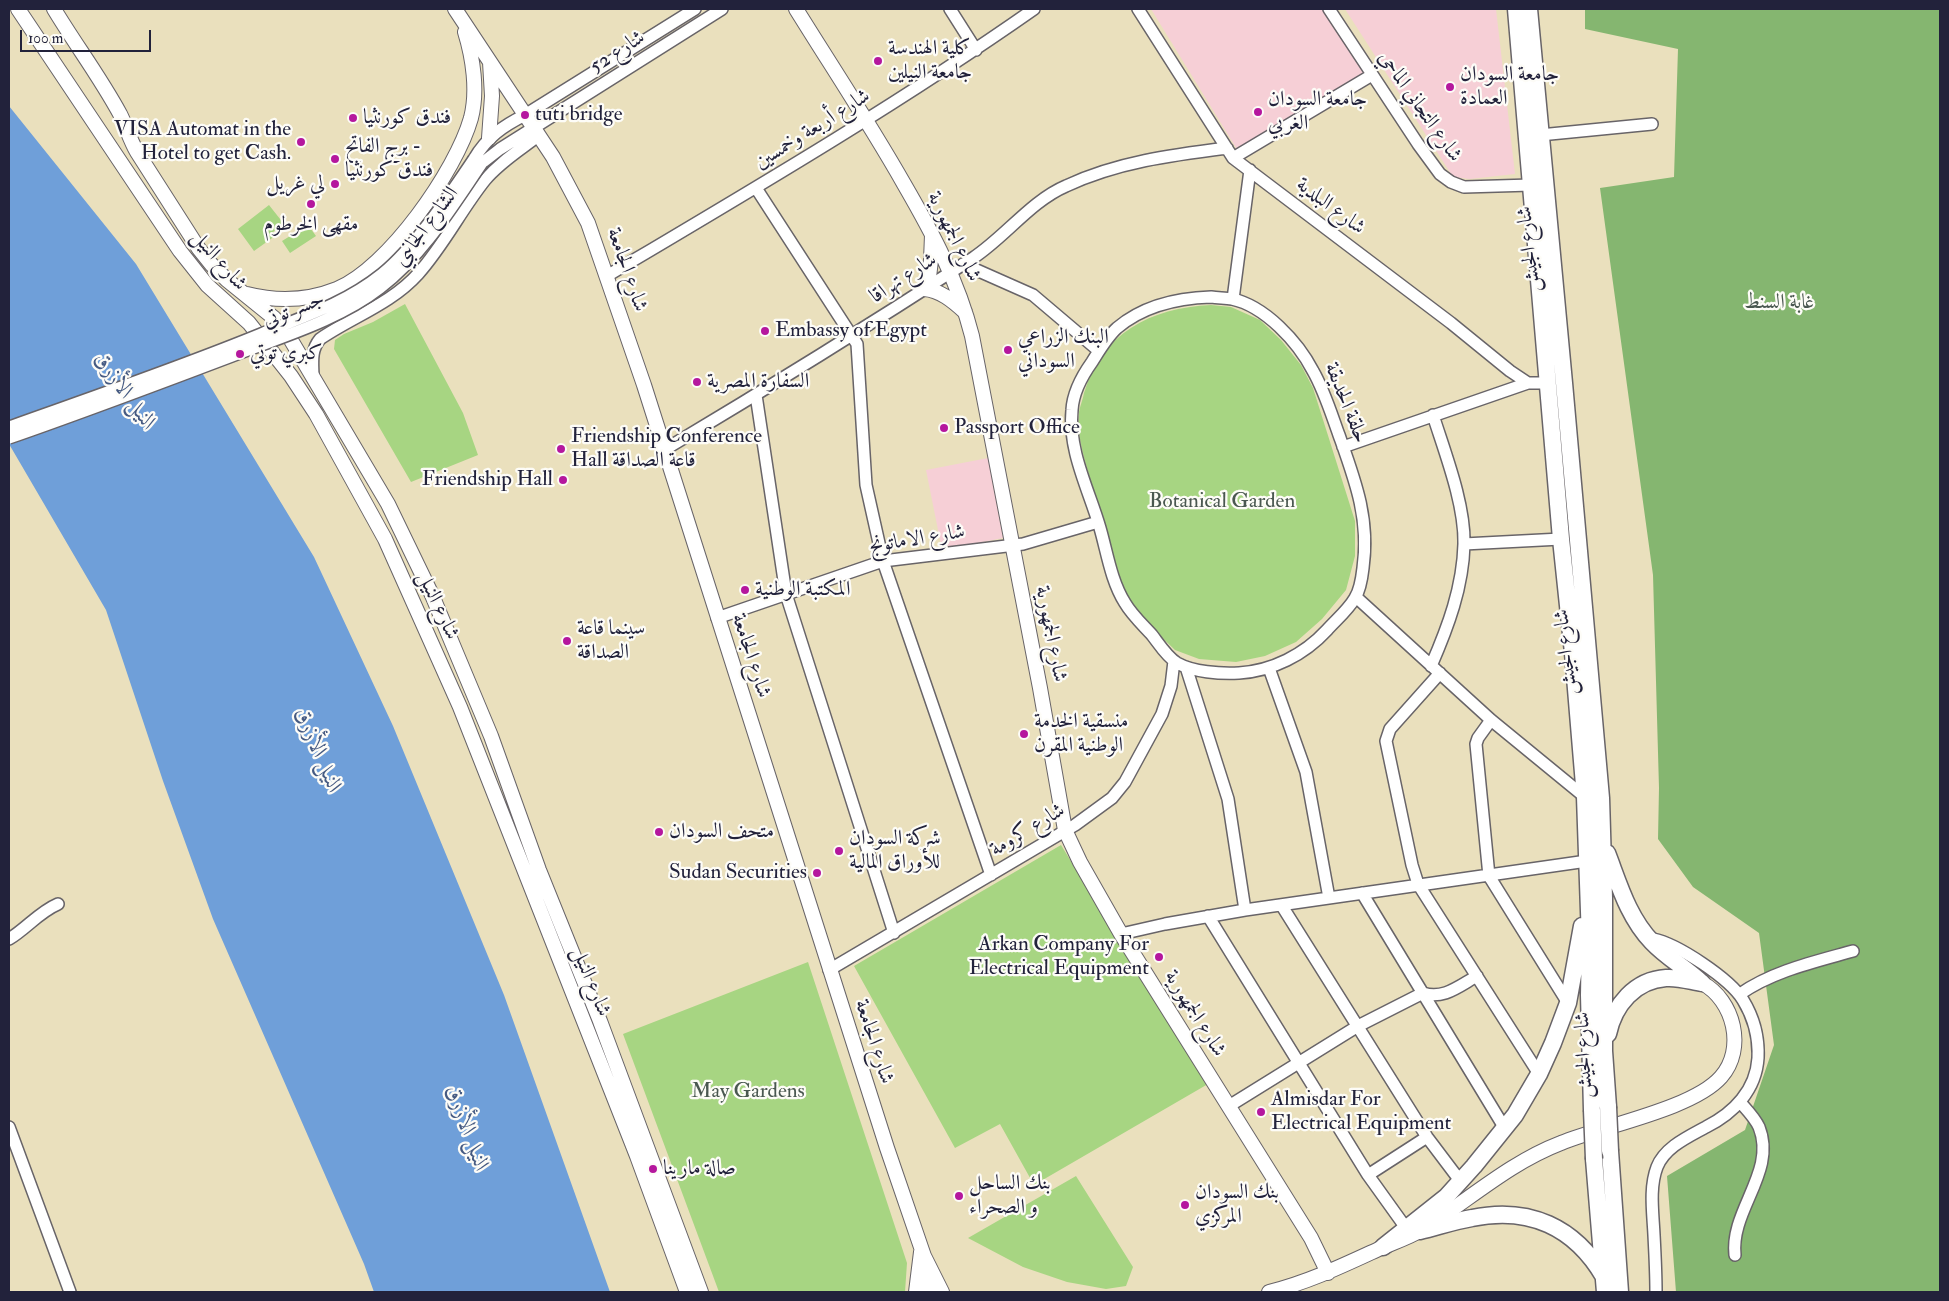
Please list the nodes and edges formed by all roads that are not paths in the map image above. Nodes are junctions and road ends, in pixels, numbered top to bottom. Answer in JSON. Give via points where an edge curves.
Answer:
{"nodes":[{"id":1,"x":18,"y":9,"type":"edge"},
{"id":2,"x":54,"y":9,"type":"edge"},
{"id":3,"x":695,"y":9,"type":"edge"},
{"id":4,"x":722,"y":9,"type":"edge"},
{"id":5,"x":796,"y":9,"type":"edge"},
{"id":6,"x":950,"y":9,"type":"edge"},
{"id":7,"x":1034,"y":9,"type":"edge"},
{"id":8,"x":1138,"y":9,"type":"edge"},
{"id":9,"x":1329,"y":9,"type":"edge"},
{"id":10,"x":1516,"y":9,"type":"edge"},
{"id":11,"x":1528,"y":9,"type":"edge"},
{"id":12,"x":458,"y":14,"type":"edge"},
{"id":13,"x":976,"y":50,"type":"junction"},
{"id":14,"x":490,"y":62,"type":"junction"},
{"id":15,"x":1372,"y":75,"type":"junction"},
{"id":16,"x":525,"y":115,"type":"junction"},
{"id":17,"x":866,"y":120,"type":"junction"},
{"id":18,"x":1652,"y":124,"type":"dead end"},
{"id":19,"x":536,"y":132,"type":"junction"},
{"id":20,"x":1540,"y":135,"type":"junction"},
{"id":21,"x":463,"y":138,"type":"junction"},
{"id":22,"x":485,"y":142,"type":"junction"},
{"id":23,"x":1230,"y":153,"type":"junction"},
{"id":24,"x":478,"y":161,"type":"junction"},
{"id":25,"x":1250,"y":170,"type":"junction"},
{"id":26,"x":1531,"y":185,"type":"junction"},
{"id":27,"x":756,"y":188,"type":"junction"},
{"id":28,"x":932,"y":232,"type":"junction"},
{"id":29,"x":963,"y":264,"type":"junction"},
{"id":30,"x":950,"y":272,"type":"junction"},
{"id":31,"x":607,"y":276,"type":"junction"},
{"id":32,"x":926,"y":287,"type":"junction"},
{"id":33,"x":242,"y":293,"type":"junction"},
{"id":34,"x":1234,"y":299,"type":"junction"},
{"id":35,"x":966,"y":312,"type":"junction"},
{"id":36,"x":851,"y":335,"type":"junction"},
{"id":37,"x":1099,"y":351,"type":"junction"},
{"id":38,"x":313,"y":378,"type":"junction"},
{"id":39,"x":1528,"y":383,"type":"junction"},
{"id":40,"x":1548,"y":384,"type":"junction"},
{"id":41,"x":756,"y":395,"type":"junction"},
{"id":42,"x":1433,"y":414,"type":"junction"},
{"id":43,"x":9,"y":427,"type":"edge"},
{"id":44,"x":9,"y":438,"type":"edge"},
{"id":45,"x":1343,"y":447,"type":"junction"},
{"id":46,"x":664,"y":450,"type":"junction"},
{"id":47,"x":1098,"y":522,"type":"junction"},
{"id":48,"x":402,"y":531,"type":"junction"},
{"id":49,"x":385,"y":539,"type":"junction"},
{"id":50,"x":1561,"y":540,"type":"junction"},
{"id":51,"x":1464,"y":544,"type":"junction"},
{"id":52,"x":1012,"y":545,"type":"junction"},
{"id":53,"x":883,"y":561,"type":"junction"},
{"id":54,"x":786,"y":594,"type":"junction"},
{"id":55,"x":1356,"y":597,"type":"junction"},
{"id":56,"x":717,"y":618,"type":"junction"},
{"id":57,"x":1174,"y":661,"type":"junction"},
{"id":58,"x":1186,"y":667,"type":"junction"},
{"id":59,"x":1269,"y":668,"type":"junction"},
{"id":60,"x":1435,"y":669,"type":"junction"},
{"id":61,"x":1491,"y":720,"type":"junction"},
{"id":62,"x":490,"y":736,"type":"junction"},
{"id":63,"x":474,"y":744,"type":"junction"},
{"id":64,"x":1585,"y":797,"type":"junction"},
{"id":65,"x":1065,"y":830,"type":"junction"},
{"id":66,"x":1603,"y":842,"type":"junction"},
{"id":67,"x":1588,"y":861,"type":"junction"},
{"id":68,"x":539,"y":870,"type":"junction"},
{"id":69,"x":991,"y":875,"type":"junction"},
{"id":70,"x":1489,"y":876,"type":"junction"},
{"id":71,"x":527,"y":877,"type":"junction"},
{"id":72,"x":1418,"y":884,"type":"junction"},
{"id":73,"x":1362,"y":893,"type":"junction"},
{"id":74,"x":1588,"y":896,"type":"junction"},
{"id":75,"x":1329,"y":898,"type":"junction"},
{"id":76,"x":58,"y":904,"type":"dead end"},
{"id":77,"x":1282,"y":906,"type":"junction"},
{"id":78,"x":1245,"y":910,"type":"junction"},
{"id":79,"x":1208,"y":916,"type":"junction"},
{"id":80,"x":894,"y":933,"type":"junction"},
{"id":81,"x":1121,"y":934,"type":"junction"},
{"id":82,"x":9,"y":940,"type":"edge"},
{"id":83,"x":1651,"y":941,"type":"junction"},
{"id":84,"x":1853,"y":951,"type":"dead end"},
{"id":85,"x":829,"y":970,"type":"junction"},
{"id":86,"x":1476,"y":976,"type":"junction"},
{"id":87,"x":1702,"y":983,"type":"junction"},
{"id":88,"x":1423,"y":993,"type":"junction"},
{"id":89,"x":1740,"y":994,"type":"junction"},
{"id":90,"x":1568,"y":1003,"type":"junction"},
{"id":91,"x":1358,"y":1026,"type":"junction"},
{"id":92,"x":1604,"y":1050,"type":"junction"},
{"id":93,"x":1297,"y":1063,"type":"junction"},
{"id":94,"x":1539,"y":1074,"type":"junction"},
{"id":95,"x":1740,"y":1102,"type":"junction"},
{"id":96,"x":1228,"y":1106,"type":"junction"},
{"id":97,"x":9,"y":1127,"type":"edge"},
{"id":98,"x":1504,"y":1127,"type":"junction"},
{"id":99,"x":1428,"y":1137,"type":"junction"},
{"id":100,"x":1368,"y":1175,"type":"junction"},
{"id":101,"x":1460,"y":1182,"type":"junction"},
{"id":102,"x":1413,"y":1230,"type":"junction"},
{"id":103,"x":1383,"y":1247,"type":"joint"},
{"id":104,"x":922,"y":1252,"type":"junction"},
{"id":105,"x":1735,"y":1254,"type":"dead end"},
{"id":106,"x":1328,"y":1273,"type":"junction"},
{"id":107,"x":1604,"y":1285,"type":"edge"},
{"id":108,"x":693,"y":1289,"type":"edge"},
{"id":109,"x":70,"y":1292,"type":"edge"},
{"id":110,"x":916,"y":1292,"type":"edge"},
{"id":111,"x":928,"y":1292,"type":"edge"},
{"id":112,"x":942,"y":1292,"type":"edge"},
{"id":113,"x":1269,"y":1292,"type":"edge"},
{"id":114,"x":1620,"y":1292,"type":"edge"},
{"id":115,"x":1656,"y":1292,"type":"edge"}],
"edges":[{"from":1,"to":49,"type":"main road","name":"شارع النيل","via":[[180,251],[207,285],[249,323],[291,376],[316,414]]},
{"from":2,"to":33,"type":"main road","name":"شارع النيل","via":[[91,64],[120,115],[129,138],[199,249]]},
{"from":3,"to":16,"type":"street","name":"شارع 52"},
{"from":4,"to":19,"type":"street","name":"شارع 52"},
{"from":5,"to":17,"type":"main road","name":"شارع الجمهورية"},
{"from":6,"to":13,"type":"street"},
{"from":7,"to":13,"type":"street","name":"شارع أربعة وخمسين"},
{"from":8,"to":23,"type":"street","name":"شارع البلدية"},
{"from":9,"to":15,"type":"street","name":"شارع التجاني الماحي"},
{"from":10,"to":26,"type":"highway","name":"شارع الجيش"},
{"from":11,"to":20,"type":"highway","name":"شارع الجيش"},
{"from":12,"to":14,"type":"main road","name":"شارع الجامعة"},
{"from":12,"to":21,"type":"main road","via":[[469,44],[474,85],[471,118]]},
{"from":13,"to":17,"type":"street","name":"شارع أربعة وخمسين"},
{"from":14,"to":16,"type":"main road","name":"شارع الجامعة"},
{"from":14,"to":22,"type":"main road","via":[[492,96]]},
{"from":15,"to":23,"type":"street","name":"شارع تهراقا"},
{"from":15,"to":26,"type":"street","name":"شارع التجاني الماحي","via":[[1430,161],[1451,182],[1479,188]]},
{"from":16,"to":19,"type":"main road","name":"شارع الجامعة"},
{"from":16,"to":22,"type":"street","name":"شارع 52","via":[[504,126]]},
{"from":17,"to":27,"type":"street","name":"شارع أربعة وخمسين"},
{"from":17,"to":28,"type":"main road","name":"شارع الجمهورية"},
{"from":18,"to":20,"type":"street"},
{"from":19,"to":24,"type":"street"},
{"from":19,"to":31,"type":"main road","name":"شارع الجامعة","via":[[588,223]]},
{"from":19,"to":38,"type":"street","name":"الشارع الجانبي","via":[[485,180],[440,246],[403,289],[314,346]]},
{"from":20,"to":66,"type":"highway","name":"شارع الجيش"},
{"from":21,"to":22,"type":"street"},
{"from":21,"to":33,"type":"main road","via":[[426,206],[389,250],[361,275],[338,289],[306,298],[283,301]]},
{"from":22,"to":24,"type":"street"},
{"from":23,"to":25,"type":"street","name":"شارع البلدية"},
{"from":23,"to":29,"type":"street","name":"شارع تهراقا","via":[[1166,157],[1118,166],[1063,187]]},
{"from":24,"to":43,"type":"street","name":"جسر توتي","bridge":true,"via":[[400,258],[350,297],[228,347]]},
{"from":24,"to":44,"type":"street","name":"جسر توتي","bridge":true,"via":[[428,240],[379,289],[357,304],[325,320]]},
{"from":25,"to":34,"type":"street"},
{"from":25,"to":39,"type":"street","name":"شارع البلدية"},
{"from":26,"to":40,"type":"highway","name":"شارع الجيش"},
{"from":27,"to":31,"type":"street","name":"شارع أربعة وخمسين"},
{"from":27,"to":36,"type":"street"},
{"from":28,"to":30,"type":"main road","name":"شارع الجمهورية"},
{"from":28,"to":32,"type":"main road"},
{"from":29,"to":30,"type":"street","name":"شارع تهراقا"},
{"from":29,"to":37,"type":"street","via":[[1033,295]]},
{"from":30,"to":32,"type":"street","name":"شارع تهراقا"},
{"from":30,"to":35,"type":"main road","name":"شارع الجمهورية"},
{"from":31,"to":46,"type":"main road","name":"شارع الجامعة"},
{"from":32,"to":35,"type":"main road"},
{"from":32,"to":36,"type":"street","name":"شارع تهراقا"},
{"from":33,"to":38,"type":"main road","name":"شارع النيل","via":[[269,313],[284,330]]},
{"from":34,"to":37,"type":"street","name":"حلقة الحديقة","via":[[1188,298],[1160,305],[1136,315],[1116,329]]},
{"from":34,"to":45,"type":"street","name":"حلقة الحديقة","via":[[1264,313],[1287,334],[1307,360],[1321,385]]},
{"from":35,"to":52,"type":"main road","name":"شارع الجمهورية"},
{"from":36,"to":41,"type":"street","name":"شارع تهراقا"},
{"from":36,"to":53,"type":"street","via":[[858,348],[866,485]]},
{"from":37,"to":47,"type":"street","name":"حلقة الحديقة","via":[[1080,380],[1072,409],[1076,449]]},
{"from":38,"to":48,"type":"main road","name":"شارع النيل"},
{"from":39,"to":40,"type":"street","name":"شارع البلدية"},
{"from":39,"to":42,"type":"street"},
{"from":40,"to":50,"type":"highway","name":"شارع الجيش"},
{"from":41,"to":46,"type":"street","name":"شارع تهراقا"},
{"from":41,"to":54,"type":"street"},
{"from":42,"to":45,"type":"street"},
{"from":42,"to":51,"type":"street","via":[[1454,482]]},
{"from":45,"to":55,"type":"street","name":"حلقة الحديقة","via":[[1363,506],[1366,531],[1366,550]]},
{"from":46,"to":56,"type":"main road","name":"شارع الجامعة"},
{"from":47,"to":52,"type":"street","name":"شارع الاماتونج","via":[[1034,542]]},
{"from":47,"to":57,"type":"street","name":"حلقة الحديقة","via":[[1119,593],[1126,606]]},
{"from":48,"to":49,"type":"main road"},
{"from":48,"to":62,"type":"main road","name":"شارع النيل"},
{"from":49,"to":63,"type":"main road","name":"شارع النيل"},
{"from":50,"to":51,"type":"street"},
{"from":50,"to":64,"type":"highway","name":"شارع الجيش"},
{"from":51,"to":60,"type":"street","via":[[1458,594]]},
{"from":52,"to":53,"type":"street","name":"شارع الاماتونج"},
{"from":52,"to":65,"type":"main road","name":"شارع الجمهورية"},
{"from":53,"to":54,"type":"street","name":"شارع الاماتونج"},
{"from":53,"to":69,"type":"street"},
{"from":54,"to":56,"type":"street","name":"شارع الاماتونج"},
{"from":54,"to":80,"type":"street"},
{"from":55,"to":59,"type":"street","name":"حلقة الحديقة","via":[[1322,636],[1304,651]]},
{"from":55,"to":60,"type":"street"},
{"from":56,"to":85,"type":"main road","name":"شارع الجامعة"},
{"from":57,"to":58,"type":"street","name":"حلقة الحديقة"},
{"from":57,"to":65,"type":"street","name":"شارع كرومة","via":[[1171,686],[1162,714],[1125,782],[1096,811]]},
{"from":58,"to":59,"type":"street","name":"حلقة الحديقة","via":[[1238,673]]},
{"from":58,"to":78,"type":"street","via":[[1228,799]]},
{"from":59,"to":75,"type":"street","via":[[1306,772]]},
{"from":60,"to":61,"type":"street"},
{"from":60,"to":72,"type":"street","via":[[1390,729],[1386,741]]},
{"from":61,"to":64,"type":"street"},
{"from":61,"to":70,"type":"street","via":[[1476,744]]},
{"from":62,"to":63,"type":"main road"},
{"from":62,"to":68,"type":"main road","name":"شارع النيل"},
{"from":63,"to":71,"type":"main road","name":"شارع النيل"},
{"from":64,"to":67,"type":"highway","name":"شارع الجيش"},
{"from":65,"to":69,"type":"street","name":"شارع كرومة"},
{"from":65,"to":81,"type":"main road","name":"شارع الجمهورية"},
{"from":66,"to":83,"type":"highway","via":[[1632,915]]},
{"from":66,"to":92,"type":"highway","name":"شارع الجيش"},
{"from":67,"to":70,"type":"street"},
{"from":67,"to":74,"type":"highway","name":"شارع الجيش"},
{"from":68,"to":71,"type":"main road"},
{"from":68,"to":108,"type":"main road","name":"شارع النيل","via":[[600,1022]]},
{"from":69,"to":80,"type":"street","name":"شارع كرومة"},
{"from":70,"to":72,"type":"street"},
{"from":70,"to":90,"type":"street"},
{"from":71,"to":108,"type":"main road","name":"شارع النيل"},
{"from":72,"to":73,"type":"street"},
{"from":72,"to":86,"type":"street"},
{"from":73,"to":75,"type":"street"},
{"from":73,"to":88,"type":"street"},
{"from":74,"to":90,"type":"highway"},
{"from":74,"to":107,"type":"highway","name":"شارع الجيش","bridge":true,"via":[[1592,1110]]},
{"from":75,"to":77,"type":"street"},
{"from":76,"to":82,"type":"street","via":[[46,909]]},
{"from":77,"to":78,"type":"street"},
{"from":77,"to":91,"type":"street"},
{"from":78,"to":79,"type":"street"},
{"from":79,"to":81,"type":"street"},
{"from":79,"to":93,"type":"street"},
{"from":80,"to":85,"type":"street","name":"شارع كرومة"},
{"from":81,"to":96,"type":"main road","name":"شارع الجمهورية"},
{"from":83,"to":87,"type":"highway"},
{"from":83,"to":89,"type":"street","via":[[1665,942],[1679,949],[1705,965]]},
{"from":84,"to":89,"type":"street","via":[[1800,966]]},
{"from":85,"to":104,"type":"main road","name":"شارع الجامعة"},
{"from":86,"to":88,"type":"street","via":[[1447,994]]},
{"from":86,"to":94,"type":"street"},
{"from":87,"to":92,"type":"highway","via":[[1667,978],[1641,985],[1620,1005],[1610,1023]]},
{"from":87,"to":102,"type":"main road","via":[[1723,1001],[1734,1033],[1732,1062],[1713,1085],[1672,1105],[1562,1142],[1522,1160]]},
{"from":88,"to":91,"type":"street"},
{"from":88,"to":98,"type":"street"},
{"from":89,"to":95,"type":"street","via":[[1755,1025],[1758,1052],[1753,1082]]},
{"from":90,"to":94,"type":"highway"},
{"from":91,"to":93,"type":"street"},
{"from":91,"to":99,"type":"street"},
{"from":92,"to":114,"type":"highway","name":"شارع الجيش","bridge":true},
{"from":93,"to":96,"type":"street"},
{"from":93,"to":100,"type":"street"},
{"from":94,"to":98,"type":"highway","via":[[1515,1115]]},
{"from":95,"to":105,"type":"street","via":[[1758,1126],[1763,1147],[1756,1180],[1736,1230]]},
{"from":95,"to":115,"type":"street","via":[[1714,1123],[1676,1144],[1657,1167],[1652,1207]]},
{"from":96,"to":106,"type":"main road","name":"شارع الجمهورية","via":[[1311,1238]]},
{"from":97,"to":109,"type":"street"},
{"from":98,"to":101,"type":"highway"},
{"from":99,"to":100,"type":"street"},
{"from":99,"to":101,"type":"street"},
{"from":100,"to":102,"type":"street"},
{"from":101,"to":102,"type":"highway"},
{"from":102,"to":103,"type":"highway"},
{"from":102,"to":107,"type":"highway","via":[[1481,1216],[1524,1216],[1546,1223],[1573,1238],[1594,1260]]},
{"from":103,"to":106,"type":"main road"},
{"from":104,"to":110,"type":"main road"},
{"from":104,"to":111,"type":"main road","name":"شارع الجامعة"},
{"from":104,"to":112,"type":"main road","name":"شارع الجامعة"},
{"from":106,"to":113,"type":"main road","via":[[1296,1286]]}]}
